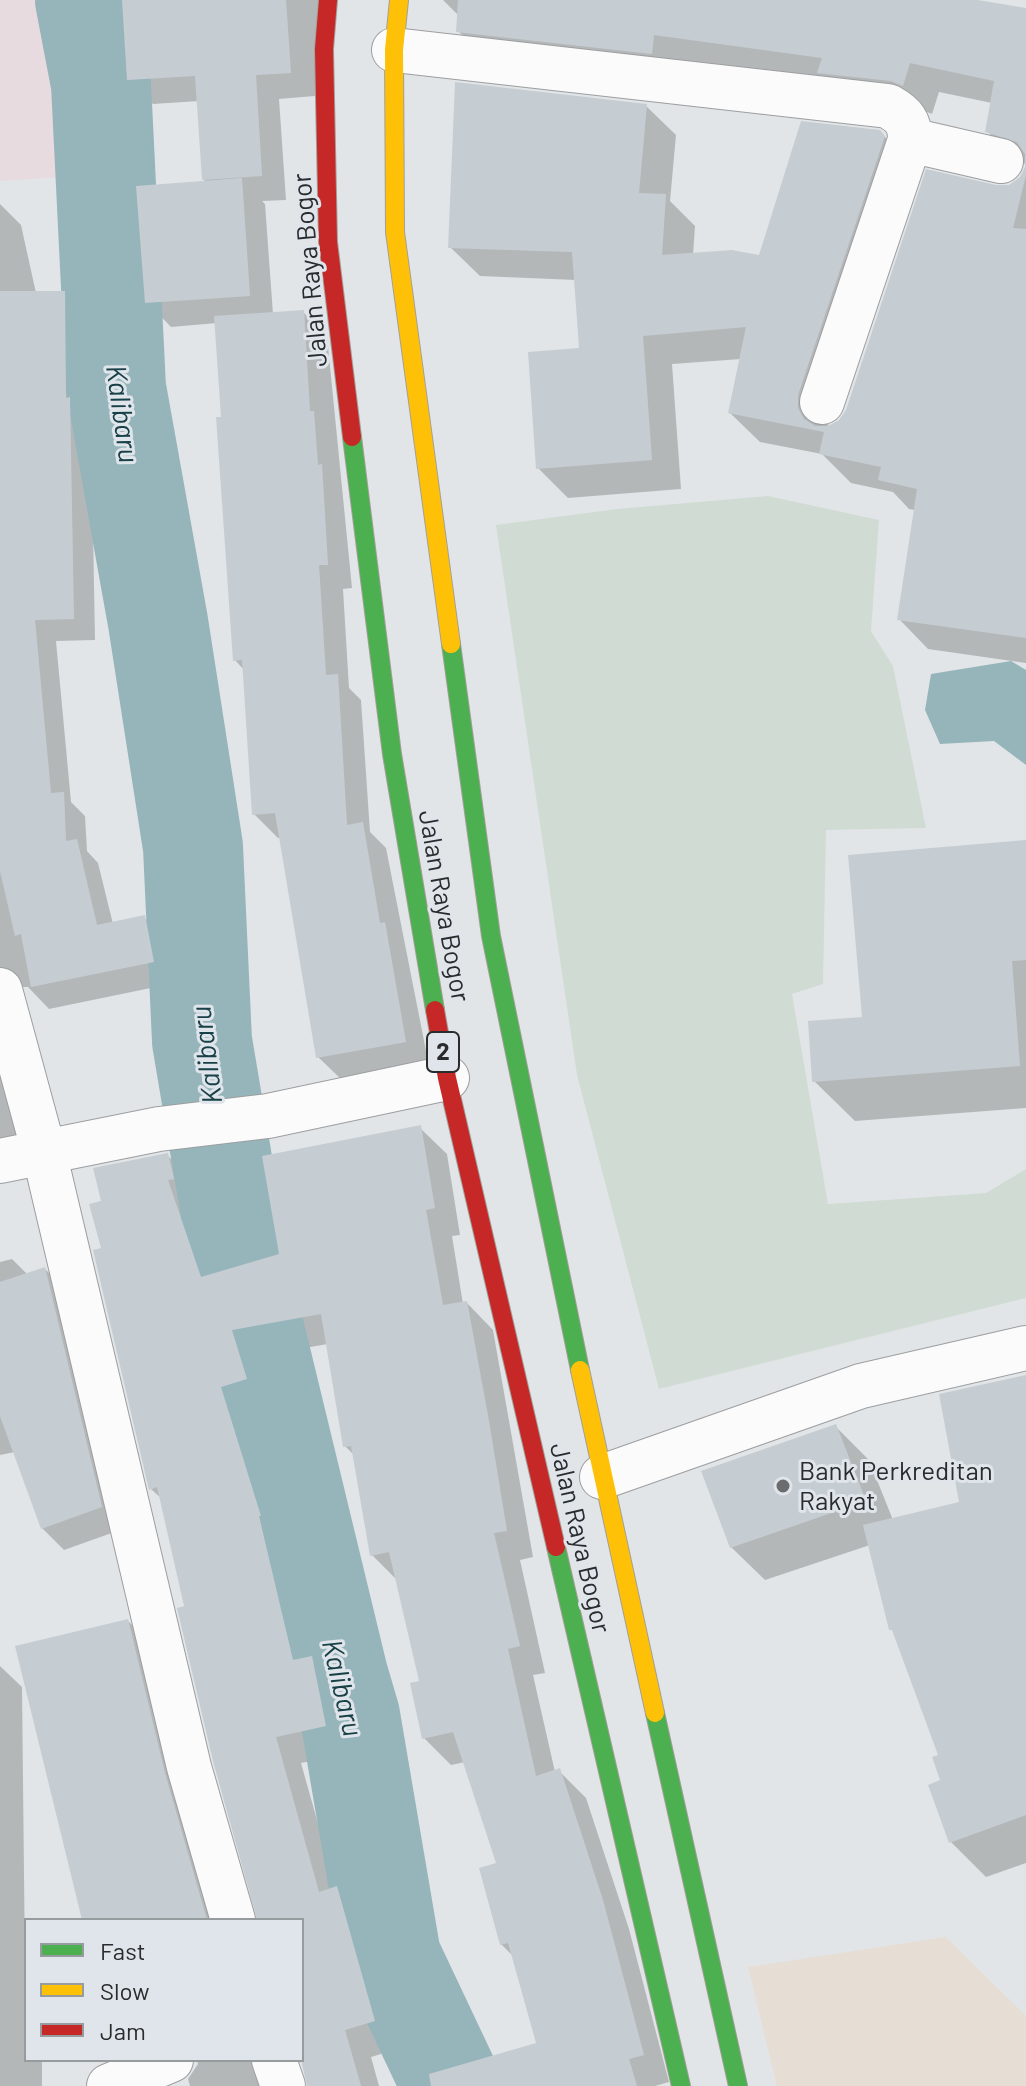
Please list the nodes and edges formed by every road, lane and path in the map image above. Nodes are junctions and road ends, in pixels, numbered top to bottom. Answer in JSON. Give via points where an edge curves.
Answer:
{"nodes":[{"id":1,"x":328,"y":0,"type":"edge"},
{"id":2,"x":399,"y":0,"type":"edge"},
{"id":3,"x":394,"y":50,"type":"junction"},
{"id":4,"x":910,"y":140,"type":"junction"},
{"id":5,"x":1001,"y":161,"type":"dead end"},
{"id":6,"x":822,"y":402,"type":"dead end"},
{"id":7,"x":0,"y":990,"type":"edge"},
{"id":8,"x":447,"y":1078,"type":"junction"},
{"id":9,"x":44,"y":1152,"type":"junction"},
{"id":10,"x":0,"y":1161,"type":"edge"},
{"id":11,"x":1026,"y":1348,"type":"edge"},
{"id":12,"x":602,"y":1477,"type":"junction"},
{"id":13,"x":232,"y":1918,"type":"edge"},
{"id":14,"x":166,"y":2062,"type":"edge"},
{"id":15,"x":275,"y":2062,"type":"edge"},
{"id":16,"x":109,"y":2086,"type":"edge"},
{"id":17,"x":283,"y":2086,"type":"edge"},
{"id":18,"x":681,"y":2086,"type":"edge"},
{"id":19,"x":738,"y":2086,"type":"edge"}],
"edges":[{"from":1,"to":8,"type":"highway","name":"Jalan Raya Bogor","number":"2","via":[[328,242],[392,754]]},
{"from":2,"to":3,"type":"highway","name":"Jalan Raya Bogor"},
{"from":3,"to":4,"type":"street","via":[[888,106],[905,118]]},
{"from":3,"to":12,"type":"highway","name":"Jalan Raya Bogor","via":[[395,232],[491,936]]},
{"from":4,"to":5,"type":"street"},
{"from":4,"to":6,"type":"street"},
{"from":7,"to":9,"type":"street"},
{"from":8,"to":9,"type":"street","via":[[268,1116],[159,1129]]},
{"from":8,"to":18,"type":"highway","name":"Jalan Raya Bogor","number":"2"},
{"from":9,"to":10,"type":"street"},
{"from":9,"to":13,"type":"street","via":[[189,1767]]},
{"from":11,"to":12,"type":"street","via":[[861,1386]]},
{"from":12,"to":19,"type":"highway","name":"Jalan Raya Bogor"},
{"from":14,"to":16,"type":"street"},
{"from":15,"to":17,"type":"street"}]}
